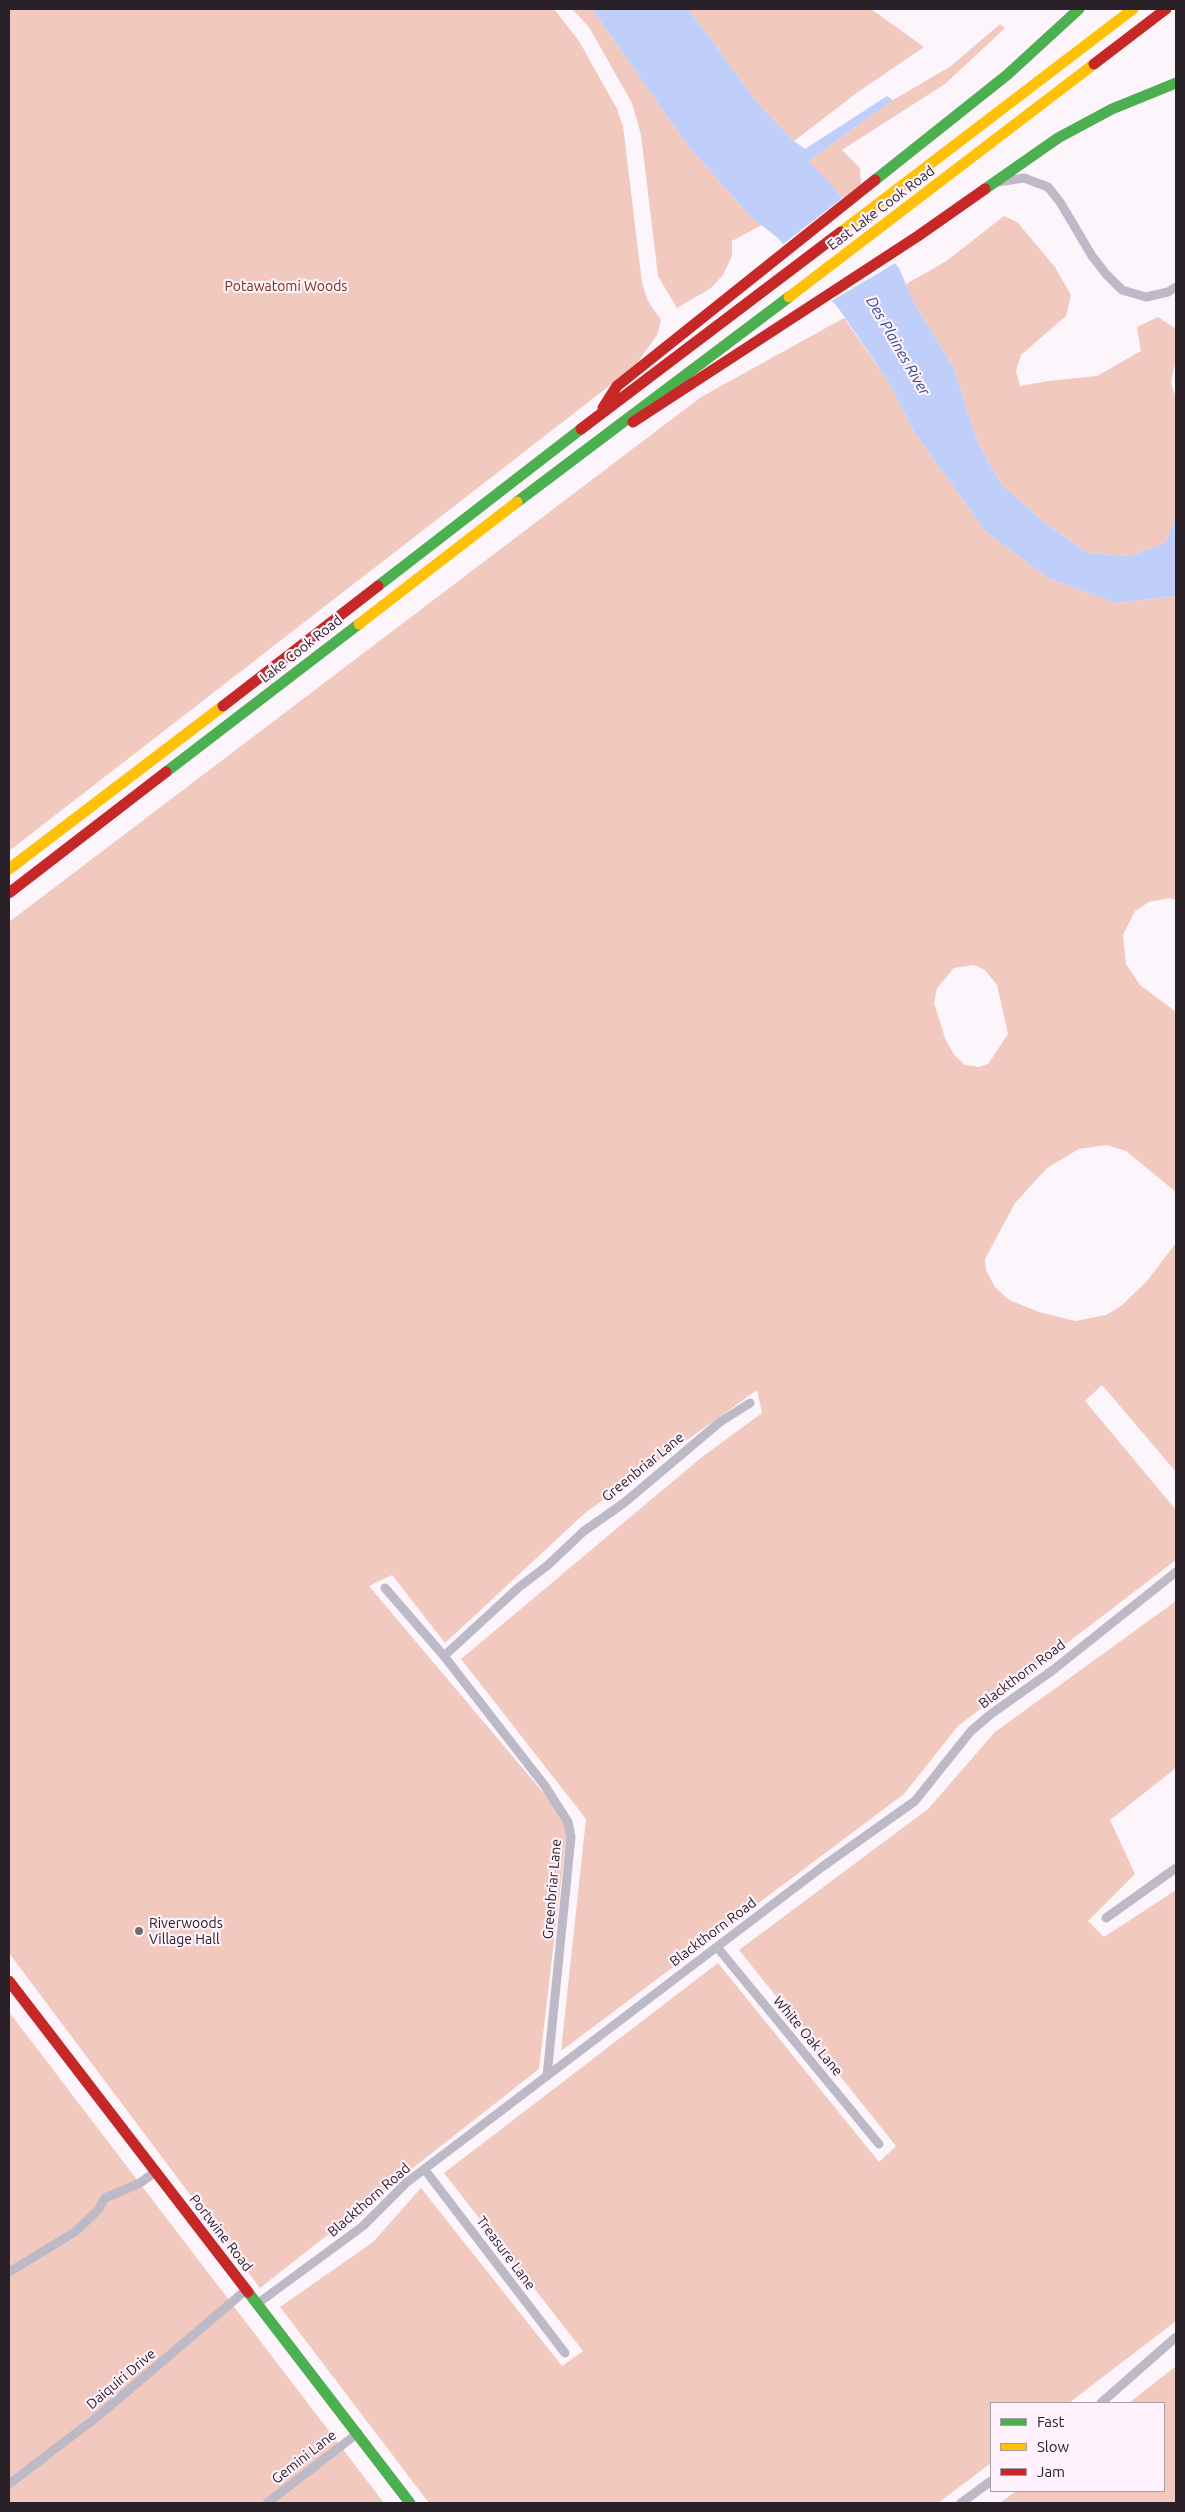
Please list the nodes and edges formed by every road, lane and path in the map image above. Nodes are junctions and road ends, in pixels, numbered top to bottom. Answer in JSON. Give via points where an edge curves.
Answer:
{"nodes":[{"id":1,"x":1079,"y":9,"type":"edge"},
{"id":2,"x":1133,"y":9,"type":"edge"},
{"id":3,"x":1166,"y":9,"type":"edge"},
{"id":4,"x":1176,"y":84,"type":"edge"},
{"id":5,"x":993,"y":183,"type":"junction"},
{"id":6,"x":1176,"y":287,"type":"edge"},
{"id":7,"x":599,"y":414,"type":"junction"},
{"id":8,"x":612,"y":428,"type":"junction"},
{"id":9,"x":9,"y":869,"type":"edge"},
{"id":10,"x":9,"y":893,"type":"edge"},
{"id":11,"x":750,"y":1403,"type":"dead end"},
{"id":12,"x":1176,"y":1572,"type":"edge"},
{"id":13,"x":385,"y":1588,"type":"dead end"},
{"id":14,"x":444,"y":1656,"type":"junction"},
{"id":15,"x":1176,"y":1868,"type":"edge"},
{"id":16,"x":1106,"y":1918,"type":"dead end"},
{"id":17,"x":716,"y":1947,"type":"junction"},
{"id":18,"x":9,"y":1981,"type":"edge"},
{"id":19,"x":547,"y":2076,"type":"junction"},
{"id":20,"x":879,"y":2144,"type":"dead end"},
{"id":21,"x":425,"y":2170,"type":"junction"},
{"id":22,"x":156,"y":2172,"type":"junction"},
{"id":23,"x":9,"y":2272,"type":"edge"},
{"id":24,"x":246,"y":2290,"type":"junction"},
{"id":25,"x":257,"y":2304,"type":"junction"},
{"id":26,"x":1176,"y":2337,"type":"edge"},
{"id":27,"x":565,"y":2353,"type":"dead end"},
{"id":28,"x":1102,"y":2402,"type":"edge"},
{"id":29,"x":358,"y":2433,"type":"junction"},
{"id":30,"x":990,"y":2482,"type":"edge"},
{"id":31,"x":9,"y":2484,"type":"edge"},
{"id":32,"x":267,"y":2503,"type":"edge"},
{"id":33,"x":410,"y":2503,"type":"edge"},
{"id":34,"x":961,"y":2503,"type":"edge"}],
"edges":[{"from":1,"to":7,"type":"main road","via":[[1007,75],[617,386]]},
{"from":2,"to":7,"type":"main road","name":"East Lake Cook Road"},
{"from":3,"to":8,"type":"main road","name":"East Lake Cook Road","via":[[807,284]]},
{"from":4,"to":5,"type":"main road","via":[[1112,109],[1073,130]]},
{"from":5,"to":6,"type":"street","via":[[1024,178],[1048,187],[1092,256],[1122,290],[1146,297]]},
{"from":5,"to":8,"type":"main road","via":[[634,422]]},
{"from":7,"to":9,"type":"main road","name":"Lake Cook Road"},
{"from":8,"to":10,"type":"main road","name":"Lake Cook Road"},
{"from":11,"to":14,"type":"street","name":"Greenbriar Lane","via":[[720,1422],[624,1503],[595,1521]]},
{"from":12,"to":17,"type":"street","name":"Blackthorn Road","via":[[1053,1670],[991,1714],[915,1801]]},
{"from":13,"to":14,"type":"street","name":"Greenbriar Lane"},
{"from":14,"to":19,"type":"street","name":"Greenbriar Lane","via":[[545,1786],[568,1822],[571,1837]]},
{"from":15,"to":16,"type":"street"},
{"from":17,"to":19,"type":"street","name":"Blackthorn Road"},
{"from":17,"to":20,"type":"street","name":"White Oak Lane"},
{"from":18,"to":22,"type":"main road","name":"Portwine Road"},
{"from":19,"to":21,"type":"street","name":"Blackthorn Road"},
{"from":21,"to":25,"type":"street","name":"Blackthorn Road","via":[[390,2197],[363,2226]]},
{"from":21,"to":27,"type":"street","name":"Treasure Lane"},
{"from":22,"to":23,"type":"street","via":[[140,2183],[105,2198],[98,2210],[75,2232]]},
{"from":22,"to":24,"type":"main road","name":"Portwine Road"},
{"from":24,"to":25,"type":"main road","name":"Portwine Road"},
{"from":24,"to":31,"type":"street","name":"Daiquiri Drive","via":[[97,2417]]},
{"from":25,"to":29,"type":"main road","name":"Portwine Road"},
{"from":26,"to":28,"type":"street"},
{"from":29,"to":32,"type":"street","name":"Gemini Lane"},
{"from":29,"to":33,"type":"main road","name":"Portwine Road"},
{"from":30,"to":34,"type":"street"}]}
